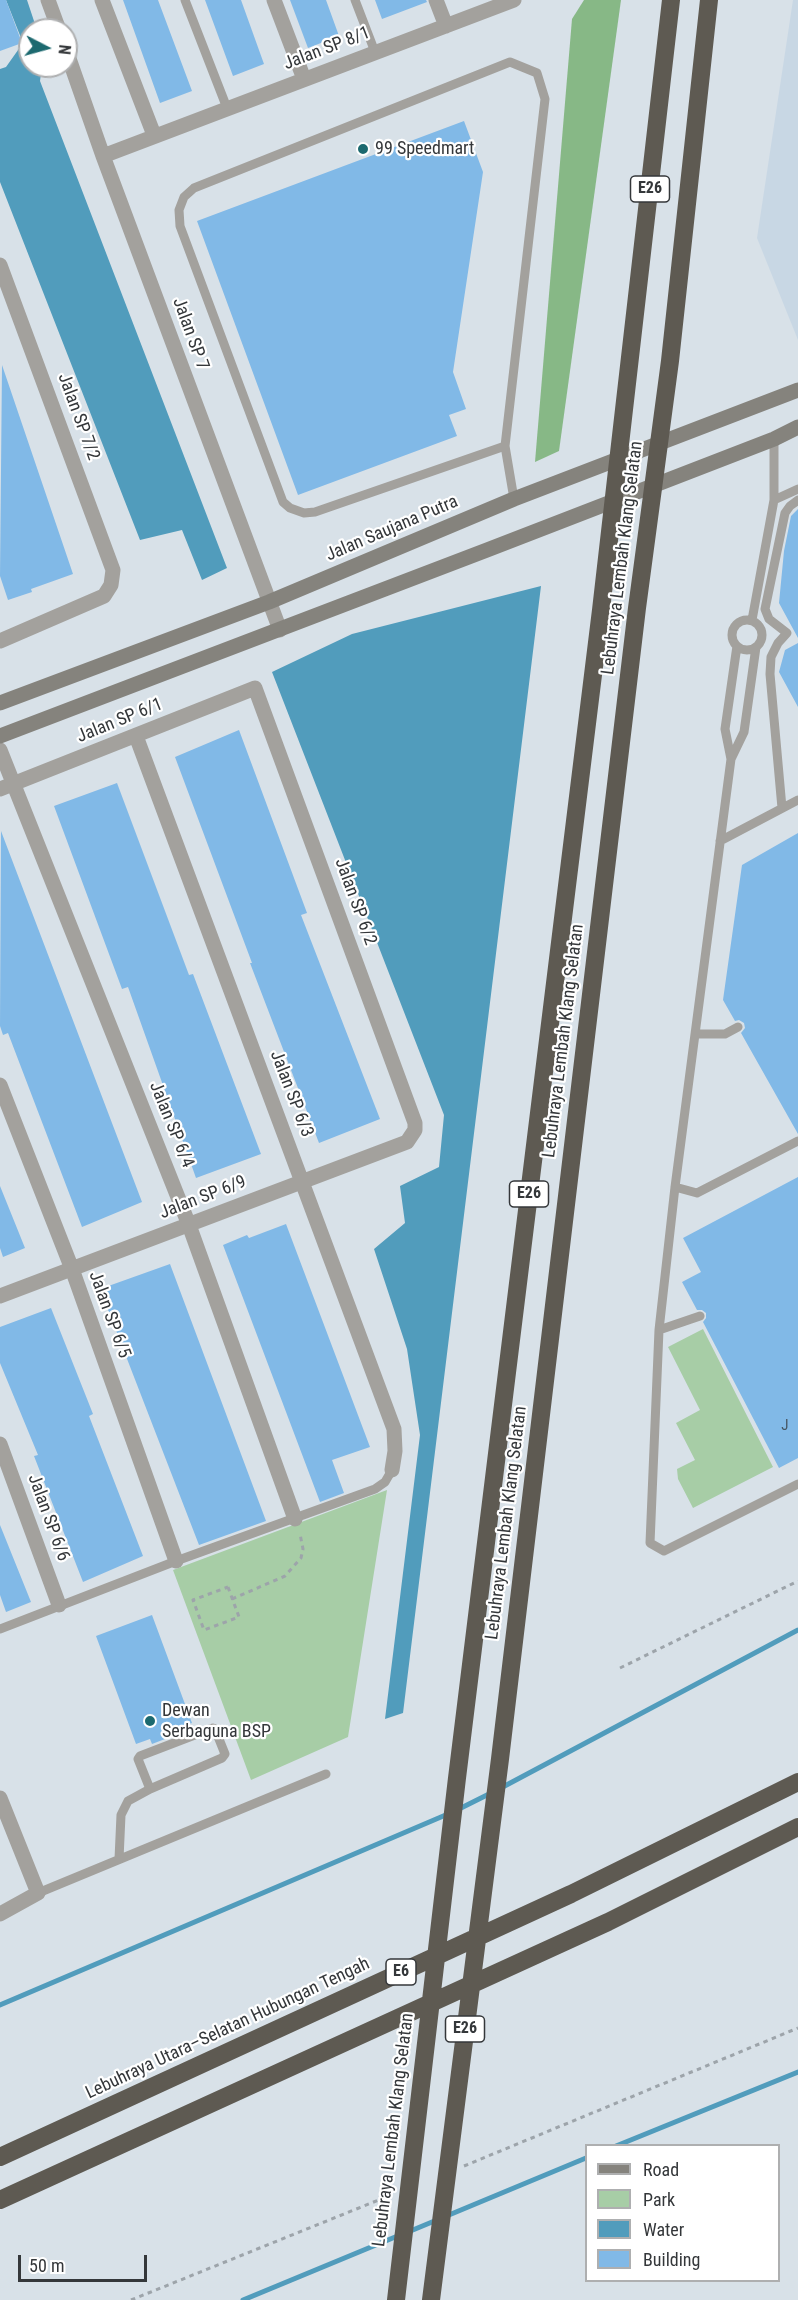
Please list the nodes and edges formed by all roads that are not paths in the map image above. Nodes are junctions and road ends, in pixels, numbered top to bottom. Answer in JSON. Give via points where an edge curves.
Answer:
{"nodes":[{"id":1,"x":48,"y":0,"type":"edge"},
{"id":2,"x":102,"y":0,"type":"edge"},
{"id":3,"x":185,"y":0,"type":"edge"},
{"id":4,"x":274,"y":0,"type":"edge"},
{"id":5,"x":355,"y":0,"type":"edge"},
{"id":6,"x":436,"y":0,"type":"edge"},
{"id":7,"x":514,"y":0,"type":"edge"},
{"id":8,"x":671,"y":0,"type":"edge"},
{"id":9,"x":709,"y":0,"type":"edge"},
{"id":10,"x":720,"y":0,"type":"edge"},
{"id":11,"x":55,"y":18,"type":"edge"},
{"id":12,"x":446,"y":26,"type":"junction"},
{"id":13,"x":375,"y":52,"type":"junction"},
{"id":14,"x":76,"y":78,"type":"edge"},
{"id":15,"x":304,"y":79,"type":"junction"},
{"id":16,"x":700,"y":89,"type":"junction"},
{"id":17,"x":227,"y":108,"type":"junction"},
{"id":18,"x":154,"y":135,"type":"junction"},
{"id":19,"x":103,"y":156,"type":"junction"},
{"id":20,"x":0,"y":265,"type":"edge"},
{"id":21,"x":798,"y":390,"type":"edge"},
{"id":22,"x":798,"y":427,"type":"edge"},
{"id":23,"x":774,"y":439,"type":"junction"},
{"id":24,"x":505,"y":446,"type":"junction"},
{"id":25,"x":798,"y":489,"type":"edge"},
{"id":26,"x":514,"y":499,"type":"junction"},
{"id":27,"x":774,"y":500,"type":"junction"},
{"id":28,"x":798,"y":500,"type":"edge"},
{"id":29,"x":269,"y":602,"type":"junction"},
{"id":30,"x":752,"y":620,"type":"junction"},
{"id":31,"x":280,"y":630,"type":"junction"},
{"id":32,"x":0,"y":639,"type":"edge"},
{"id":33,"x":737,"y":646,"type":"junction"},
{"id":34,"x":756,"y":647,"type":"junction"},
{"id":35,"x":255,"y":688,"type":"joint"},
{"id":36,"x":0,"y":703,"type":"edge"},
{"id":37,"x":0,"y":736,"type":"edge"},
{"id":38,"x":136,"y":736,"type":"junction"},
{"id":39,"x":0,"y":750,"type":"edge"},
{"id":40,"x":731,"y":759,"type":"junction"},
{"id":41,"x":7,"y":787,"type":"edge"},
{"id":42,"x":798,"y":800,"type":"edge"},
{"id":43,"x":782,"y":808,"type":"junction"},
{"id":44,"x":720,"y":841,"type":"junction"},
{"id":45,"x":738,"y":1027,"type":"dead end"},
{"id":46,"x":694,"y":1034,"type":"junction"},
{"id":47,"x":0,"y":1085,"type":"edge"},
{"id":48,"x":415,"y":1130,"type":"joint"},
{"id":49,"x":798,"y":1141,"type":"edge"},
{"id":50,"x":304,"y":1181,"type":"junction"},
{"id":51,"x":675,"y":1187,"type":"junction"},
{"id":52,"x":189,"y":1225,"type":"junction"},
{"id":53,"x":72,"y":1269,"type":"junction"},
{"id":54,"x":0,"y":1296,"type":"edge"},
{"id":55,"x":700,"y":1316,"type":"dead end"},
{"id":56,"x":658,"y":1330,"type":"junction"},
{"id":57,"x":0,"y":1444,"type":"edge"},
{"id":58,"x":392,"y":1470,"type":"joint"},
{"id":59,"x":798,"y":1484,"type":"edge"},
{"id":60,"x":295,"y":1519,"type":"junction"},
{"id":61,"x":176,"y":1561,"type":"junction"},
{"id":62,"x":59,"y":1605,"type":"junction"},
{"id":63,"x":0,"y":1629,"type":"edge"},
{"id":64,"x":326,"y":1774,"type":"dead end"},
{"id":65,"x":798,"y":1782,"type":"edge"},
{"id":66,"x":150,"y":1789,"type":"junction"},
{"id":67,"x":0,"y":1798,"type":"edge"},
{"id":68,"x":798,"y":1827,"type":"edge"},
{"id":69,"x":119,"y":1859,"type":"junction"},
{"id":70,"x":38,"y":1893,"type":"junction"},
{"id":71,"x":0,"y":1914,"type":"edge"},
{"id":72,"x":0,"y":2157,"type":"edge"},
{"id":73,"x":0,"y":2200,"type":"edge"},
{"id":74,"x":396,"y":2300,"type":"edge"},
{"id":75,"x":431,"y":2300,"type":"edge"}],
"edges":[{"from":1,"to":11,"type":"street"},
{"from":2,"to":18,"type":"street"},
{"from":3,"to":17,"type":"lane"},
{"from":4,"to":15,"type":"street"},
{"from":5,"to":13,"type":"lane"},
{"from":6,"to":12,"type":"street"},
{"from":7,"to":12,"type":"street","name":"Jalan SP 8/1"},
{"from":8,"to":74,"type":"highway","name":"Lebuhraya Lembah Klang Selatan","number":"E26","via":[[629,378]]},
{"from":9,"to":16,"type":"highway","name":"Lebuhraya Lembah Klang Selatan","number":"E26"},
{"from":10,"to":16,"type":"highway"},
{"from":12,"to":13,"type":"street","name":"Jalan SP 8/1"},
{"from":13,"to":15,"type":"street","name":"Jalan SP 8/1"},
{"from":14,"to":19,"type":"street","name":"Jalan SP 7"},
{"from":15,"to":17,"type":"street","name":"Jalan SP 8/1"},
{"from":16,"to":75,"type":"highway","name":"Lebuhraya Lembah Klang Selatan","number":"E26","via":[[500,1759]]},
{"from":17,"to":18,"type":"street","name":"Jalan SP 8/1"},
{"from":18,"to":19,"type":"street","name":"Jalan SP 8/1"},
{"from":19,"to":29,"type":"street","name":"Jalan SP 7"},
{"from":20,"to":32,"type":"street","name":"Jalan SP 7/2","via":[[113,570],[111,585],[104,596]]},
{"from":21,"to":26,"type":"main road","name":"Jalan Saujana Putra"},
{"from":22,"to":23,"type":"main road"},
{"from":23,"to":27,"type":"lane"},
{"from":23,"to":31,"type":"main road"},
{"from":24,"to":24,"type":"lane","via":[[315,512],[290,508],[283,502],[180,226],[179,210],[184,197],[205,184],[510,62],[537,73],[545,99]]},
{"from":24,"to":26,"type":"lane"},
{"from":25,"to":27,"type":"lane"},
{"from":26,"to":29,"type":"main road","name":"Jalan Saujana Putra"},
{"from":27,"to":30,"type":"lane"},
{"from":28,"to":43,"type":"lane","via":[[785,513],[765,609],[769,619],[787,633],[771,657],[770,674]]},
{"from":29,"to":31,"type":"street","name":"Jalan SP 7"},
{"from":29,"to":36,"type":"main road","name":"Jalan Saujana Putra"},
{"from":30,"to":33,"type":"lane","via":[[741,621],[734,627],[732,638]]},
{"from":30,"to":34,"type":"lane","via":[[761,630]]},
{"from":31,"to":37,"type":"main road"},
{"from":33,"to":34,"type":"lane","via":[[747,650]]},
{"from":33,"to":40,"type":"lane","via":[[725,729]]},
{"from":34,"to":40,"type":"lane","via":[[744,732]]},
{"from":35,"to":38,"type":"street","name":"Jalan SP 6/1"},
{"from":35,"to":48,"type":"street","name":"Jalan SP 6/2","via":[[414,1116]]},
{"from":38,"to":41,"type":"street","name":"Jalan SP 6/1"},
{"from":38,"to":50,"type":"street","name":"Jalan SP 6/3"},
{"from":39,"to":41,"type":"street","name":"Jalan SP 6/4"},
{"from":40,"to":44,"type":"lane"},
{"from":41,"to":52,"type":"street","name":"Jalan SP 6/4"},
{"from":42,"to":43,"type":"lane"},
{"from":43,"to":44,"type":"lane"},
{"from":44,"to":46,"type":"lane"},
{"from":45,"to":46,"type":"lane","via":[[725,1034]]},
{"from":46,"to":51,"type":"lane"},
{"from":47,"to":53,"type":"street","name":"Jalan SP 6/5"},
{"from":48,"to":50,"type":"street","name":"Jalan SP 6/9","via":[[407,1142]]},
{"from":49,"to":51,"type":"lane","via":[[697,1193]]},
{"from":50,"to":52,"type":"street","name":"Jalan SP 6/9"},
{"from":50,"to":58,"type":"street","name":"Jalan SP 6/3","via":[[394,1429]]},
{"from":51,"to":56,"type":"lane"},
{"from":52,"to":53,"type":"street","name":"Jalan SP 6/9"},
{"from":52,"to":60,"type":"street","name":"Jalan SP 6/4"},
{"from":53,"to":54,"type":"street","name":"Jalan SP 6/9"},
{"from":53,"to":61,"type":"street","name":"Jalan SP 6/5"},
{"from":55,"to":56,"type":"lane"},
{"from":56,"to":59,"type":"lane","via":[[650,1542],[664,1551]]},
{"from":57,"to":62,"type":"street","name":"Jalan SP 6/6"},
{"from":58,"to":60,"type":"lane","via":[[375,1490]]},
{"from":60,"to":61,"type":"lane"},
{"from":61,"to":62,"type":"lane"},
{"from":62,"to":63,"type":"lane"},
{"from":64,"to":69,"type":"lane"},
{"from":65,"to":72,"type":"highway","name":"Lebuhraya Utara–Selatan Hubungan Tengah","number":"E6","via":[[571,1894]]},
{"from":66,"to":66,"type":"lane","via":[[140,1756],[215,1729],[225,1754],[222,1758]]},
{"from":66,"to":69,"type":"lane","via":[[123,1807]]},
{"from":67,"to":70,"type":"street"},
{"from":68,"to":73,"type":"highway","number":"E6","via":[[608,1922]]},
{"from":69,"to":70,"type":"lane"},
{"from":70,"to":71,"type":"street"}]}
